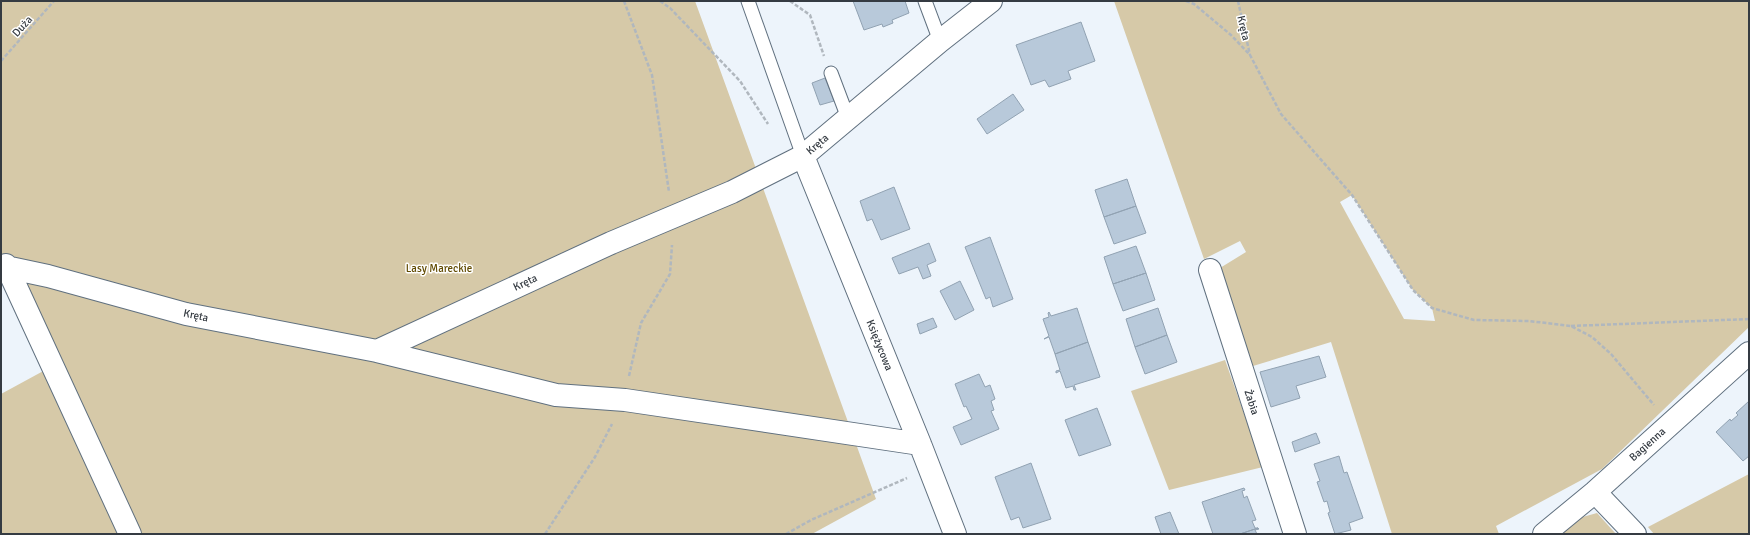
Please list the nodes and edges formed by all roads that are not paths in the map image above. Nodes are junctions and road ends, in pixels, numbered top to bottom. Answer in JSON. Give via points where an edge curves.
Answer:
{"nodes":[{"id":1,"x":748,"y":1,"type":"edge"},
{"id":2,"x":925,"y":1,"type":"edge"},
{"id":3,"x":991,"y":1,"type":"edge"},
{"id":4,"x":940,"y":41,"type":"junction"},
{"id":5,"x":830,"y":73,"type":"road end"},
{"id":6,"x":848,"y":118,"type":"junction"},
{"id":7,"x":798,"y":159,"type":"junction"},
{"id":8,"x":3,"y":266,"type":"edge"},
{"id":9,"x":1210,"y":270,"type":"dead end"},
{"id":10,"x":377,"y":351,"type":"junction"},
{"id":11,"x":1749,"y":353,"type":"edge"},
{"id":12,"x":920,"y":444,"type":"junction"},
{"id":13,"x":1595,"y":492,"type":"junction"},
{"id":14,"x":130,"y":534,"type":"edge"},
{"id":15,"x":955,"y":534,"type":"edge"},
{"id":16,"x":1295,"y":534,"type":"edge"},
{"id":17,"x":1544,"y":534,"type":"edge"},
{"id":18,"x":1636,"y":534,"type":"edge"}],
"edges":[{"from":1,"to":7,"type":"lane"},
{"from":2,"to":4,"type":"lane"},
{"from":3,"to":4,"type":"street","name":"Kręta"},
{"from":4,"to":6,"type":"street","name":"Kręta"},
{"from":5,"to":6,"type":"lane"},
{"from":6,"to":7,"type":"street","name":"Kręta"},
{"from":7,"to":10,"type":"street","name":"Kręta","via":[[732,192],[610,243]]},
{"from":7,"to":12,"type":"street","name":"Księżycowa"},
{"from":8,"to":10,"type":"street","name":"Kręta","via":[[186,314]]},
{"from":8,"to":14,"type":"street"},
{"from":9,"to":16,"type":"street","name":"Żabia"},
{"from":10,"to":12,"type":"street","via":[[556,395],[624,400]]},
{"from":11,"to":13,"type":"street","name":"Bagienna"},
{"from":12,"to":15,"type":"street","name":"Księżycowa"},
{"from":13,"to":17,"type":"street","name":"Bagienna"},
{"from":13,"to":18,"type":"street"}]}
